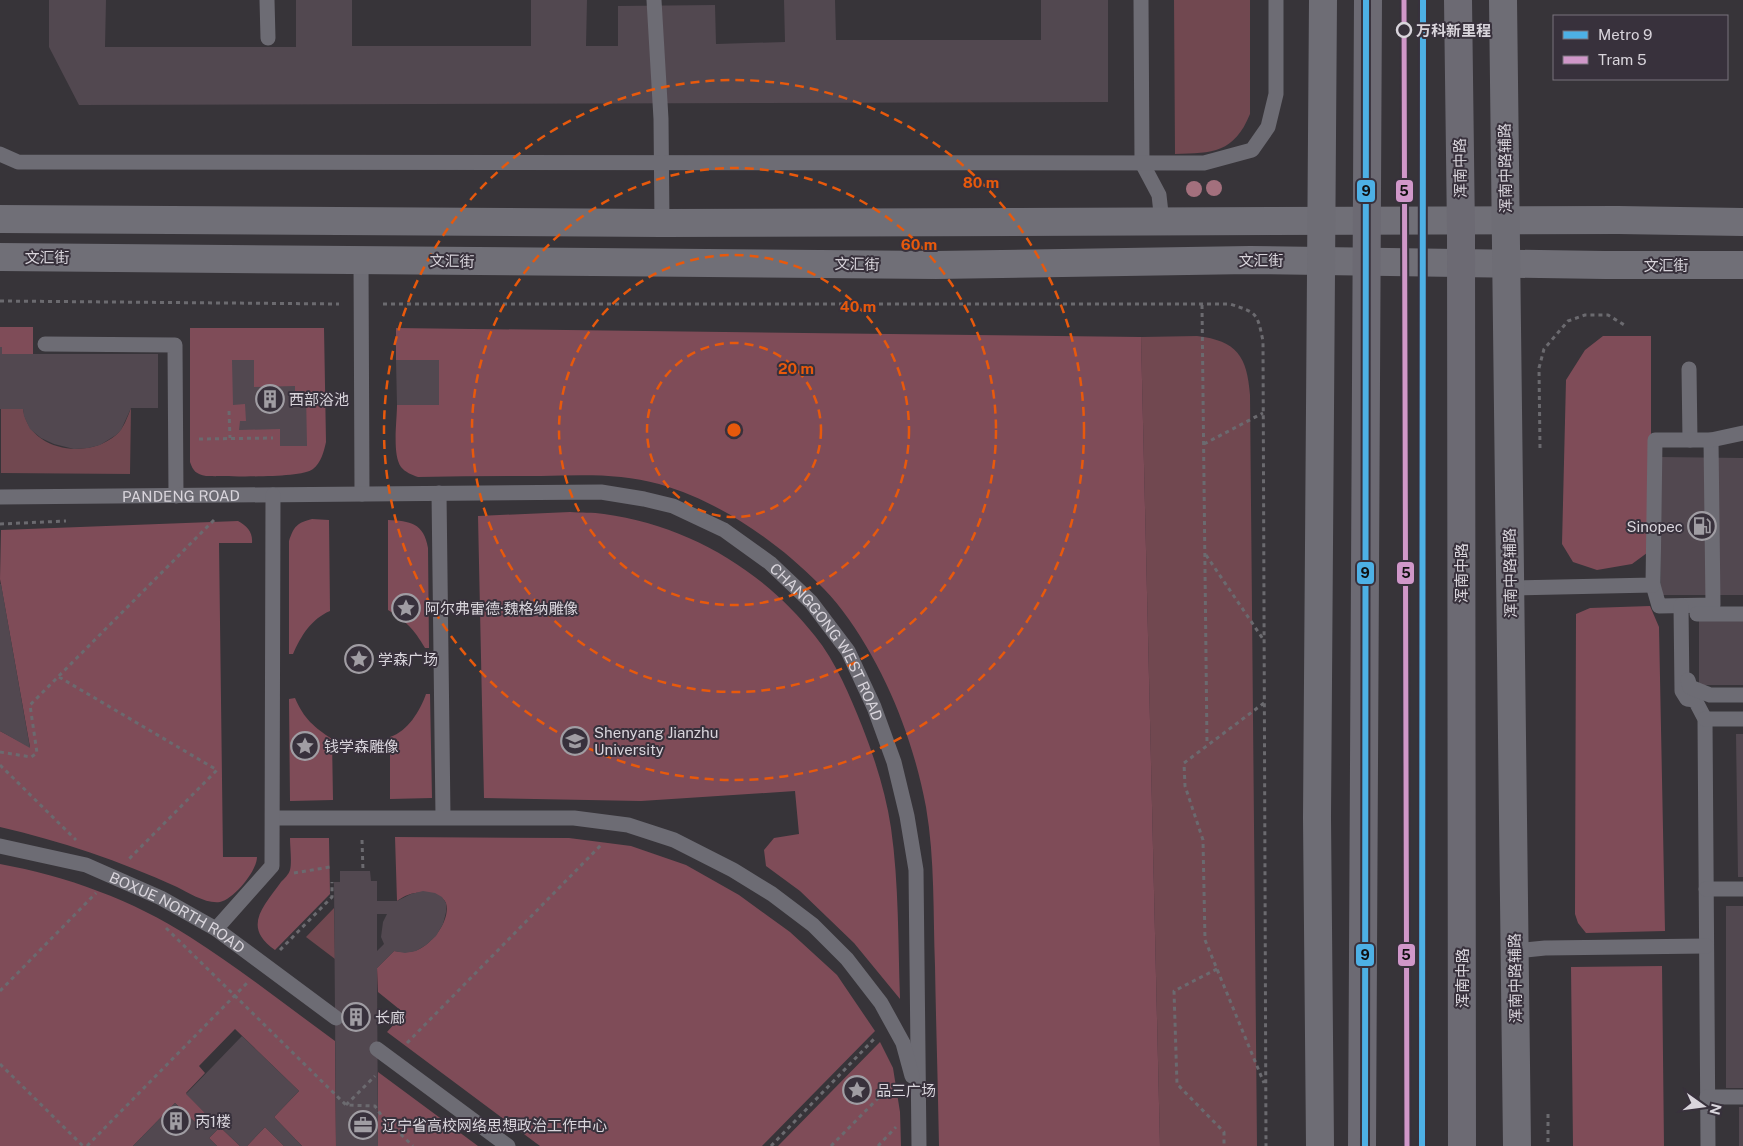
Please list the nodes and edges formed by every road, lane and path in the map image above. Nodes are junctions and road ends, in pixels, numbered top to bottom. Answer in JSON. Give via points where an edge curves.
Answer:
{"nodes":[{"id":1,"x":268,"y":0,"type":"edge"},
{"id":2,"x":654,"y":0,"type":"edge"},
{"id":3,"x":1141,"y":0,"type":"edge"},
{"id":4,"x":1276,"y":0,"type":"edge"},
{"id":5,"x":1323,"y":0,"type":"edge"},
{"id":6,"x":1368,"y":0,"type":"edge"},
{"id":7,"x":1458,"y":0,"type":"edge"},
{"id":8,"x":1503,"y":0,"type":"edge"},
{"id":9,"x":268,"y":38,"type":"dead end"},
{"id":10,"x":0,"y":154,"type":"edge"},
{"id":11,"x":661,"y":163,"type":"junction"},
{"id":12,"x":1142,"y":163,"type":"junction"},
{"id":13,"x":0,"y":219,"type":"edge"},
{"id":14,"x":1322,"y":221,"type":"junction"},
{"id":15,"x":1506,"y":221,"type":"junction"},
{"id":16,"x":1162,"y":222,"type":"junction"},
{"id":17,"x":1743,"y":222,"type":"edge"},
{"id":18,"x":662,"y":223,"type":"junction"},
{"id":19,"x":0,"y":257,"type":"edge"},
{"id":20,"x":361,"y":260,"type":"junction"},
{"id":21,"x":1322,"y":261,"type":"junction"},
{"id":22,"x":1506,"y":264,"type":"junction"},
{"id":23,"x":1743,"y":266,"type":"edge"},
{"id":24,"x":0,"y":301,"type":"edge"},
{"id":25,"x":361,"y":304,"type":"junction"},
{"id":26,"x":1202,"y":305,"type":"junction"},
{"id":27,"x":1626,"y":326,"type":"dead end"},
{"id":28,"x":45,"y":344,"type":"dead end"},
{"id":29,"x":1689,"y":369,"type":"dead end"},
{"id":30,"x":230,"y":411,"type":"dead end"},
{"id":31,"x":1263,"y":413,"type":"junction"},
{"id":32,"x":1743,"y":433,"type":"edge"},
{"id":33,"x":230,"y":438,"type":"junction"},
{"id":34,"x":274,"y":438,"type":"dead end"},
{"id":35,"x":176,"y":439,"type":"junction"},
{"id":36,"x":1690,"y":440,"type":"junction"},
{"id":37,"x":1711,"y":440,"type":"junction"},
{"id":38,"x":1204,"y":444,"type":"junction"},
{"id":39,"x":1540,"y":456,"type":"dead end"},
{"id":40,"x":439,"y":493,"type":"junction"},
{"id":41,"x":273,"y":494,"type":"junction"},
{"id":42,"x":362,"y":494,"type":"junction"},
{"id":43,"x":176,"y":496,"type":"junction"},
{"id":44,"x":0,"y":497,"type":"edge"},
{"id":45,"x":218,"y":516,"type":"dead end"},
{"id":46,"x":1205,"y":555,"type":"junction"},
{"id":47,"x":1654,"y":585,"type":"junction"},
{"id":48,"x":1510,"y":588,"type":"junction"},
{"id":49,"x":1743,"y":604,"type":"edge"},
{"id":50,"x":1713,"y":605,"type":"junction"},
{"id":51,"x":1686,"y":608,"type":"junction"},
{"id":52,"x":1743,"y":614,"type":"edge"},
{"id":53,"x":1264,"y":641,"type":"junction"},
{"id":54,"x":58,"y":677,"type":"junction"},
{"id":55,"x":1743,"y":695,"type":"edge"},
{"id":56,"x":1264,"y":703,"type":"junction"},
{"id":57,"x":1704,"y":719,"type":"junction"},
{"id":58,"x":1743,"y":719,"type":"edge"},
{"id":59,"x":1208,"y":746,"type":"junction"},
{"id":60,"x":0,"y":752,"type":"edge"},
{"id":61,"x":0,"y":765,"type":"edge"},
{"id":62,"x":217,"y":770,"type":"dead end"},
{"id":63,"x":443,"y":817,"type":"junction"},
{"id":64,"x":273,"y":818,"type":"junction"},
{"id":65,"x":622,"y":824,"type":"junction"},
{"id":66,"x":78,"y":841,"type":"dead end"},
{"id":67,"x":0,"y":846,"type":"edge"},
{"id":68,"x":330,"y":867,"type":"dead end"},
{"id":69,"x":294,"y":873,"type":"dead end"},
{"id":70,"x":332,"y":882,"type":"dead end"},
{"id":71,"x":1706,"y":889,"type":"junction"},
{"id":72,"x":1743,"y":889,"type":"edge"},
{"id":73,"x":160,"y":923,"type":"dead end"},
{"id":74,"x":216,"y":929,"type":"junction"},
{"id":75,"x":1706,"y":946,"type":"junction"},
{"id":76,"x":1515,"y":951,"type":"junction"},
{"id":77,"x":265,"y":965,"type":"junction"},
{"id":78,"x":1217,"y":969,"type":"junction"},
{"id":79,"x":234,"y":996,"type":"junction"},
{"id":80,"x":336,"y":1018,"type":"dead end"},
{"id":81,"x":891,"y":1022,"type":"junction"},
{"id":82,"x":377,"y":1049,"type":"dead end"},
{"id":83,"x":391,"y":1059,"type":"junction"},
{"id":84,"x":0,"y":1064,"type":"edge"},
{"id":85,"x":910,"y":1066,"type":"junction"},
{"id":86,"x":1266,"y":1086,"type":"junction"},
{"id":87,"x":918,"y":1096,"type":"junction"},
{"id":88,"x":1708,"y":1097,"type":"junction"},
{"id":89,"x":1743,"y":1097,"type":"edge"},
{"id":90,"x":346,"y":1105,"type":"junction"},
{"id":91,"x":1548,"y":1106,"type":"dead end"},
{"id":92,"x":83,"y":1146,"type":"edge"},
{"id":93,"x":87,"y":1146,"type":"edge"},
{"id":94,"x":413,"y":1146,"type":"edge"},
{"id":95,"x":508,"y":1146,"type":"edge"},
{"id":96,"x":770,"y":1146,"type":"edge"},
{"id":97,"x":831,"y":1146,"type":"edge"},
{"id":98,"x":919,"y":1146,"type":"edge"},
{"id":99,"x":1224,"y":1146,"type":"edge"},
{"id":100,"x":1266,"y":1146,"type":"edge"},
{"id":101,"x":1320,"y":1146,"type":"edge"},
{"id":102,"x":1362,"y":1146,"type":"edge"},
{"id":103,"x":1462,"y":1146,"type":"edge"},
{"id":104,"x":1517,"y":1146,"type":"edge"},
{"id":105,"x":1548,"y":1146,"type":"edge"},
{"id":106,"x":1708,"y":1146,"type":"edge"}],
"edges":[{"from":1,"to":9,"type":"lane"},
{"from":2,"to":11,"type":"lane"},
{"from":3,"to":12,"type":"lane"},
{"from":4,"to":12,"type":"lane","via":[[1276,94],[1268,127],[1252,150],[1204,163]]},
{"from":5,"to":14,"type":"main road"},
{"from":6,"to":102,"type":"highway","bridge":true},
{"from":7,"to":103,"type":"highway","name":"浑南中路","bridge":true},
{"from":8,"to":15,"type":"main road","name":"浑南中路辅路"},
{"from":10,"to":11,"type":"lane","via":[[18,162]]},
{"from":11,"to":12,"type":"lane"},
{"from":11,"to":18,"type":"lane"},
{"from":12,"to":16,"type":"lane","via":[[1160,195]]},
{"from":13,"to":18,"type":"street"},
{"from":14,"to":15,"type":"street"},
{"from":14,"to":16,"type":"street"},
{"from":14,"to":21,"type":"main road"},
{"from":15,"to":17,"type":"street"},
{"from":15,"to":22,"type":"main road","name":"浑南中路辅路"},
{"from":16,"to":18,"type":"street"},
{"from":19,"to":20,"type":"street","name":"文汇街"},
{"from":20,"to":21,"type":"street","name":"文汇街","via":[[936,265]]},
{"from":20,"to":25,"type":"lane"},
{"from":21,"to":22,"type":"street","name":"文汇街"},
{"from":21,"to":101,"type":"main road","via":[[1316,818]]},
{"from":22,"to":23,"type":"street","name":"文汇街"},
{"from":22,"to":48,"type":"main road","name":"浑南中路辅路"},
{"from":24,"to":25,"type":"path"},
{"from":25,"to":26,"type":"path"},
{"from":25,"to":42,"type":"lane"},
{"from":26,"to":31,"type":"path","via":[[1230,304],[1250,311],[1258,319],[1263,341]]},
{"from":26,"to":38,"type":"path"},
{"from":27,"to":39,"type":"path","via":[[1608,315],[1585,315],[1568,321],[1544,349],[1539,368]]},
{"from":28,"to":35,"type":"lane","via":[[174,345]]},
{"from":29,"to":36,"type":"lane"},
{"from":30,"to":33,"type":"path"},
{"from":31,"to":38,"type":"path"},
{"from":31,"to":53,"type":"path"},
{"from":32,"to":37,"type":"lane"},
{"from":33,"to":34,"type":"path"},
{"from":33,"to":35,"type":"path"},
{"from":35,"to":43,"type":"lane"},
{"from":36,"to":37,"type":"lane"},
{"from":36,"to":47,"type":"lane","via":[[1655,440]]},
{"from":37,"to":50,"type":"lane"},
{"from":38,"to":46,"type":"path"},
{"from":40,"to":42,"type":"lane","name":"CHANGGONG WEST ROAD"},
{"from":40,"to":63,"type":"lane"},
{"from":40,"to":87,"type":"lane","name":"CHANGGONG WEST ROAD","via":[[601,492],[673,506],[724,530],[770,563],[811,602],[848,651],[874,707],[894,762],[907,816],[916,870]]},
{"from":41,"to":42,"type":"lane","name":"PANDENG ROAD"},
{"from":41,"to":43,"type":"lane","name":"PANDENG ROAD"},
{"from":41,"to":64,"type":"lane"},
{"from":43,"to":44,"type":"lane","name":"PANDENG ROAD"},
{"from":45,"to":54,"type":"path"},
{"from":46,"to":53,"type":"path"},
{"from":46,"to":59,"type":"path"},
{"from":47,"to":48,"type":"lane"},
{"from":47,"to":51,"type":"lane","via":[[1659,606]]},
{"from":48,"to":76,"type":"main road","name":"浑南中路辅路"},
{"from":49,"to":50,"type":"lane"},
{"from":50,"to":51,"type":"lane"},
{"from":51,"to":52,"type":"lane"},
{"from":51,"to":55,"type":"lane","via":[[1690,687],[1710,695]]},
{"from":51,"to":57,"type":"lane","via":[[1682,691],[1687,699],[1695,700]]},
{"from":53,"to":56,"type":"path"},
{"from":54,"to":60,"type":"path","via":[[30,706],[37,753],[31,756]]},
{"from":54,"to":62,"type":"path"},
{"from":56,"to":59,"type":"path"},
{"from":56,"to":86,"type":"path"},
{"from":57,"to":58,"type":"lane"},
{"from":57,"to":71,"type":"lane"},
{"from":59,"to":78,"type":"path","via":[[1184,763],[1185,786],[1203,840],[1205,940]]},
{"from":61,"to":66,"type":"path"},
{"from":63,"to":64,"type":"lane"},
{"from":63,"to":65,"type":"lane","via":[[574,818]]},
{"from":64,"to":74,"type":"lane","via":[[272,866]]},
{"from":65,"to":81,"type":"lane","via":[[674,840],[772,894],[813,925],[847,959],[881,1003]]},
{"from":65,"to":83,"type":"path"},
{"from":67,"to":74,"type":"lane","name":"BOXUE NORTH ROAD","via":[[86,865],[161,898]]},
{"from":68,"to":69,"type":"path"},
{"from":70,"to":77,"type":"path","via":[[332,896]]},
{"from":71,"to":72,"type":"lane"},
{"from":71,"to":75,"type":"lane"},
{"from":73,"to":79,"type":"path"},
{"from":74,"to":77,"type":"lane","name":"BOXUE NORTH ROAD"},
{"from":75,"to":76,"type":"lane"},
{"from":75,"to":88,"type":"lane"},
{"from":76,"to":104,"type":"main road","name":"浑南中路辅路"},
{"from":77,"to":79,"type":"path"},
{"from":77,"to":80,"type":"lane","name":"BOXUE NORTH ROAD"},
{"from":78,"to":86,"type":"path"},
{"from":78,"to":99,"type":"path","via":[[1174,991],[1177,1084],[1224,1132]]},
{"from":79,"to":90,"type":"path"},
{"from":79,"to":93,"type":"path"},
{"from":81,"to":85,"type":"lane","via":[[903,1043]]},
{"from":81,"to":96,"type":"path"},
{"from":82,"to":83,"type":"lane"},
{"from":83,"to":90,"type":"path"},
{"from":83,"to":95,"type":"lane"},
{"from":84,"to":92,"type":"path"},
{"from":85,"to":87,"type":"lane"},
{"from":85,"to":97,"type":"path"},
{"from":86,"to":100,"type":"path"},
{"from":87,"to":98,"type":"lane","name":"CHANGGONG WEST ROAD"},
{"from":88,"to":89,"type":"lane"},
{"from":88,"to":106,"type":"lane"},
{"from":90,"to":94,"type":"path","via":[[375,1106],[385,1122]]},
{"from":91,"to":105,"type":"path"}]}
